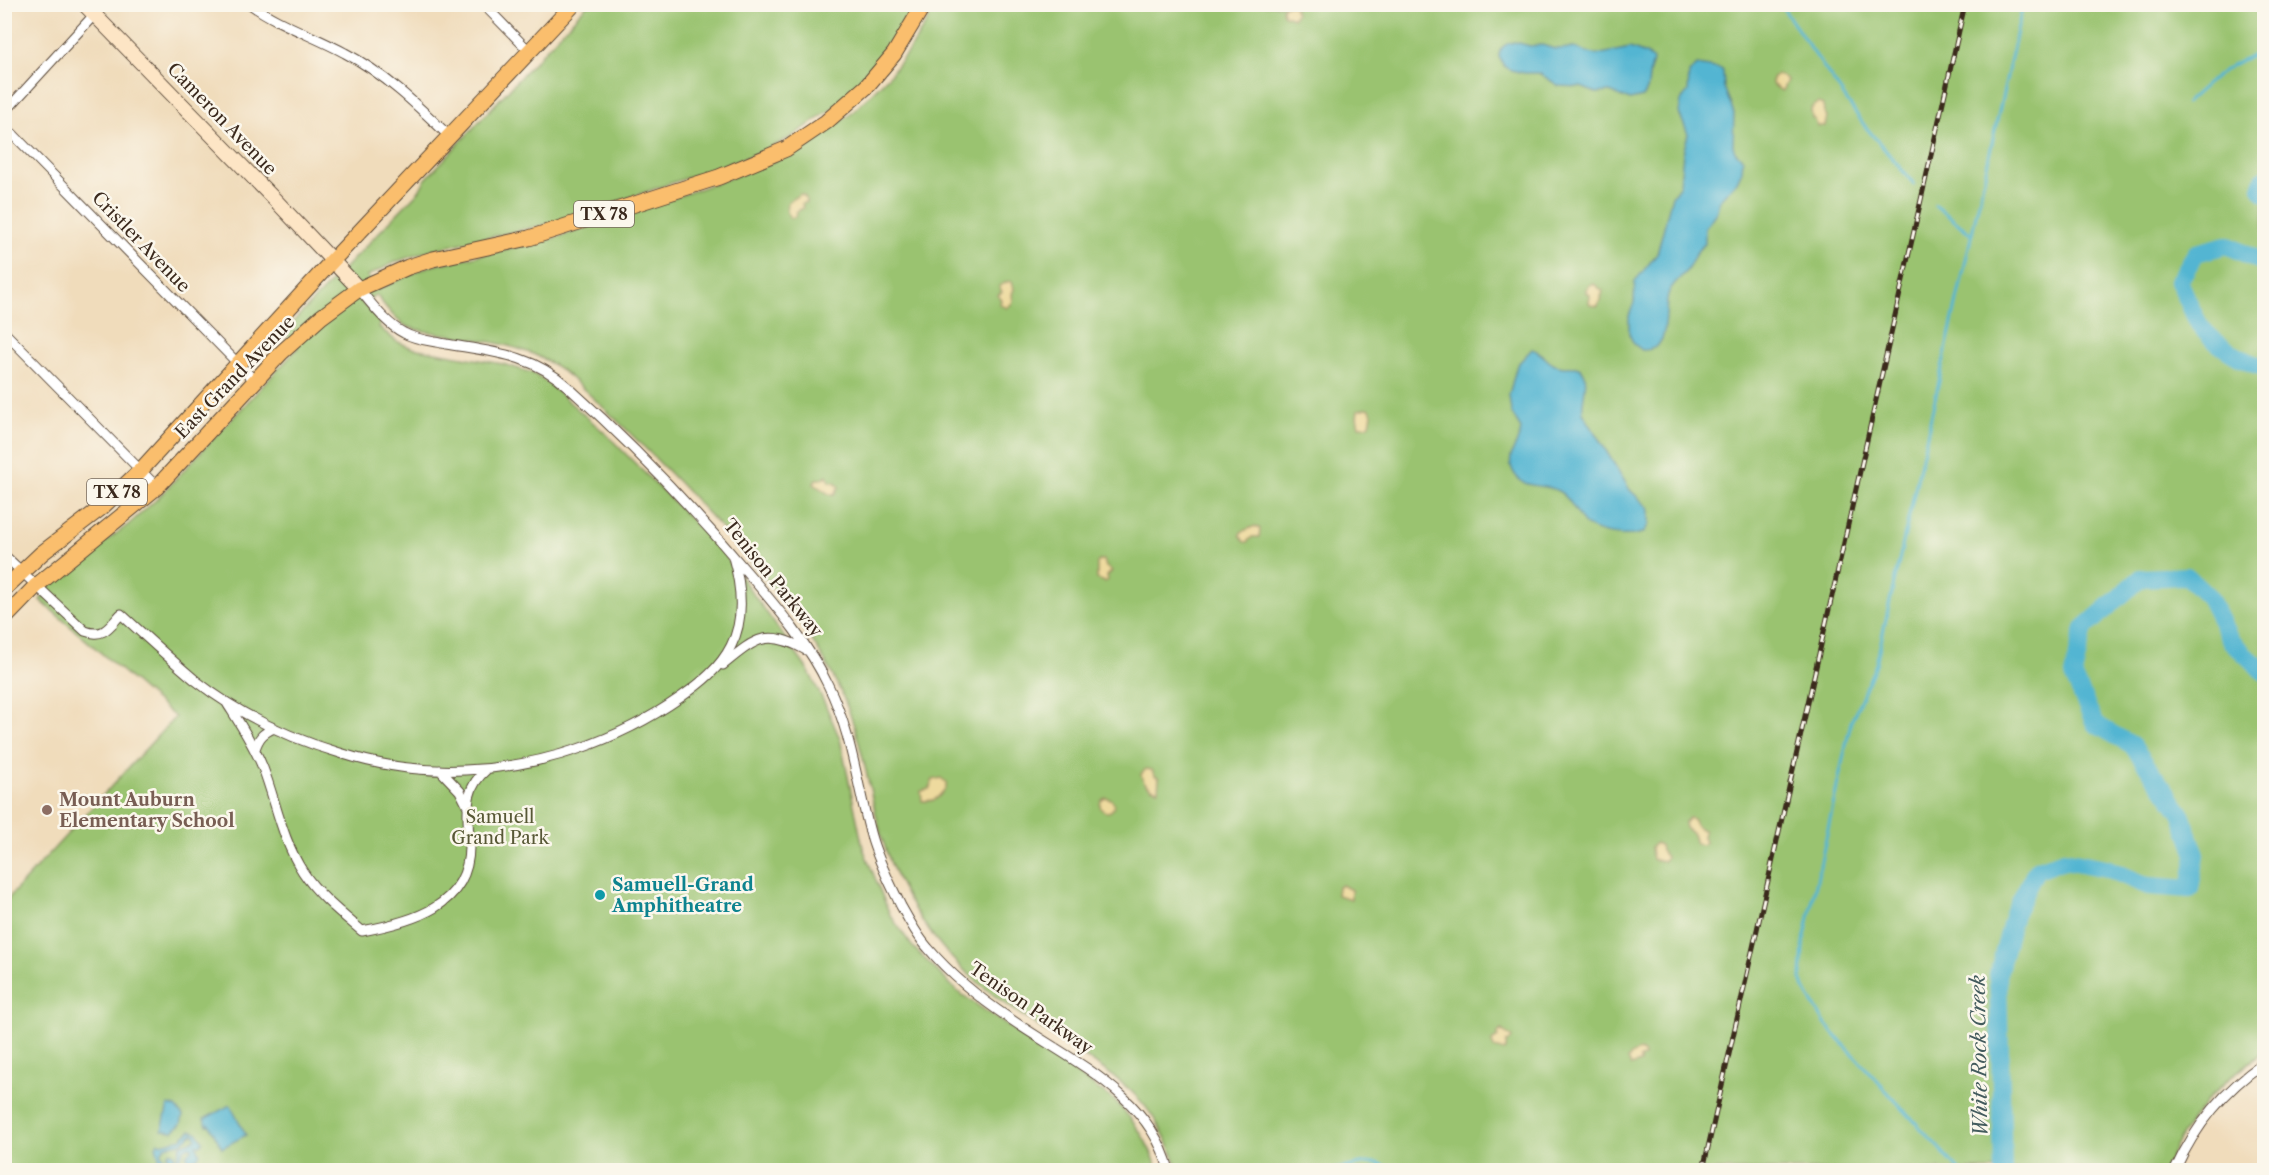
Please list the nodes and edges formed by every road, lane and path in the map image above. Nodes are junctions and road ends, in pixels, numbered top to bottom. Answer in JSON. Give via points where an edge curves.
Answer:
{"nodes":[{"id":1,"x":84,"y":4,"type":"edge"},
{"id":2,"x":104,"y":4,"type":"edge"},
{"id":3,"x":250,"y":4,"type":"edge"},
{"id":4,"x":483,"y":4,"type":"edge"},
{"id":5,"x":574,"y":4,"type":"edge"},
{"id":6,"x":924,"y":4,"type":"edge"},
{"id":7,"x":94,"y":15,"type":"junction"},
{"id":8,"x":530,"y":52,"type":"junction"},
{"id":9,"x":4,"y":113,"type":"edge"},
{"id":10,"x":4,"y":125,"type":"edge"},
{"id":11,"x":449,"y":136,"type":"junction"},
{"id":12,"x":333,"y":261,"type":"junction"},
{"id":13,"x":359,"y":289,"type":"junction"},
{"id":14,"x":4,"y":332,"type":"edge"},
{"id":15,"x":237,"y":364,"type":"junction"},
{"id":16,"x":255,"y":381,"type":"junction"},
{"id":17,"x":140,"y":471,"type":"junction"},
{"id":18,"x":157,"y":487,"type":"junction"},
{"id":19,"x":731,"y":553,"type":"junction"},
{"id":20,"x":4,"y":555,"type":"edge"},
{"id":21,"x":21,"y":572,"type":"junction"},
{"id":22,"x":36,"y":586,"type":"junction"},
{"id":23,"x":4,"y":589,"type":"edge"},
{"id":24,"x":4,"y":619,"type":"edge"},
{"id":25,"x":811,"y":653,"type":"junction"},
{"id":26,"x":711,"y":675,"type":"junction"},
{"id":27,"x":226,"y":701,"type":"junction"},
{"id":28,"x":274,"y":728,"type":"junction"},
{"id":29,"x":255,"y":749,"type":"junction"},
{"id":30,"x":488,"y":769,"type":"junction"},
{"id":31,"x":440,"y":770,"type":"junction"},
{"id":32,"x":467,"y":805,"type":"junction"},
{"id":33,"x":2265,"y":1063,"type":"edge"},
{"id":34,"x":1168,"y":1170,"type":"edge"},
{"id":35,"x":2175,"y":1170,"type":"edge"}],
"edges":[{"from":1,"to":7,"type":"street","name":"Cameron Avenue"},
{"from":2,"to":7,"type":"street"},
{"from":3,"to":11,"type":"street","via":[[367,67]]},
{"from":4,"to":8,"type":"street"},
{"from":5,"to":8,"type":"main road","name":"East Grand Avenue","number":"TX 78"},
{"from":6,"to":13,"type":"main road","name":"East Grand Avenue","number":"TX 78","via":[[894,54],[866,87],[826,122],[786,149],[719,177],[529,238],[433,259]]},
{"from":7,"to":9,"type":"street"},
{"from":7,"to":12,"type":"street","name":"Cameron Avenue"},
{"from":8,"to":11,"type":"main road","name":"East Grand Avenue","number":"TX 78"},
{"from":10,"to":15,"type":"street","name":"Cristler Avenue"},
{"from":11,"to":12,"type":"main road","name":"East Grand Avenue","number":"TX 78"},
{"from":12,"to":13,"type":"street","name":"Tenison Parkway"},
{"from":12,"to":15,"type":"main road","name":"East Grand Avenue","number":"TX 78"},
{"from":13,"to":16,"type":"main road","name":"East Grand Avenue","number":"TX 78","via":[[294,340]]},
{"from":13,"to":19,"type":"street","name":"Tenison Parkway","via":[[402,333],[508,354],[544,368],[566,384],[693,509]]},
{"from":14,"to":17,"type":"street"},
{"from":15,"to":16,"type":"street","name":"Cristler Avenue"},
{"from":15,"to":17,"type":"main road","name":"East Grand Avenue","number":"TX 78"},
{"from":16,"to":18,"type":"main road","name":"East Grand Avenue","number":"TX 78"},
{"from":17,"to":18,"type":"street"},
{"from":17,"to":21,"type":"main road","name":"East Grand Avenue","number":"TX 78"},
{"from":18,"to":22,"type":"main road","name":"East Grand Avenue","number":"TX 78"},
{"from":19,"to":25,"type":"street","name":"Tenison Parkway"},
{"from":19,"to":26,"type":"street","via":[[739,585],[736,635]]},
{"from":20,"to":21,"type":"street"},
{"from":21,"to":22,"type":"street"},
{"from":21,"to":23,"type":"main road","name":"East Grand Avenue","number":"TX 78"},
{"from":22,"to":24,"type":"main road","name":"East Grand Avenue","number":"TX 78"},
{"from":22,"to":27,"type":"street","via":[[85,631],[94,634],[106,629],[121,614],[197,681]]},
{"from":25,"to":26,"type":"street","via":[[786,641],[761,639],[750,643]]},
{"from":25,"to":34,"type":"street","name":"Tenison Parkway","via":[[843,722],[880,861],[926,946],[985,1002],[1132,1104],[1158,1143]]},
{"from":26,"to":30,"type":"street","via":[[671,704],[604,740],[561,755]]},
{"from":27,"to":28,"type":"street"},
{"from":27,"to":29,"type":"street"},
{"from":28,"to":29,"type":"street","via":[[258,739]]},
{"from":28,"to":31,"type":"street","via":[[305,742],[385,765]]},
{"from":29,"to":32,"type":"street","via":[[281,826],[303,872],[362,931],[411,920],[438,907],[450,895],[467,864]]},
{"from":30,"to":31,"type":"street"},
{"from":30,"to":32,"type":"street","via":[[476,778]]},
{"from":31,"to":32,"type":"street","via":[[460,791]]},
{"from":33,"to":35,"type":"street","via":[[2226,1093],[2194,1135]]}]}
